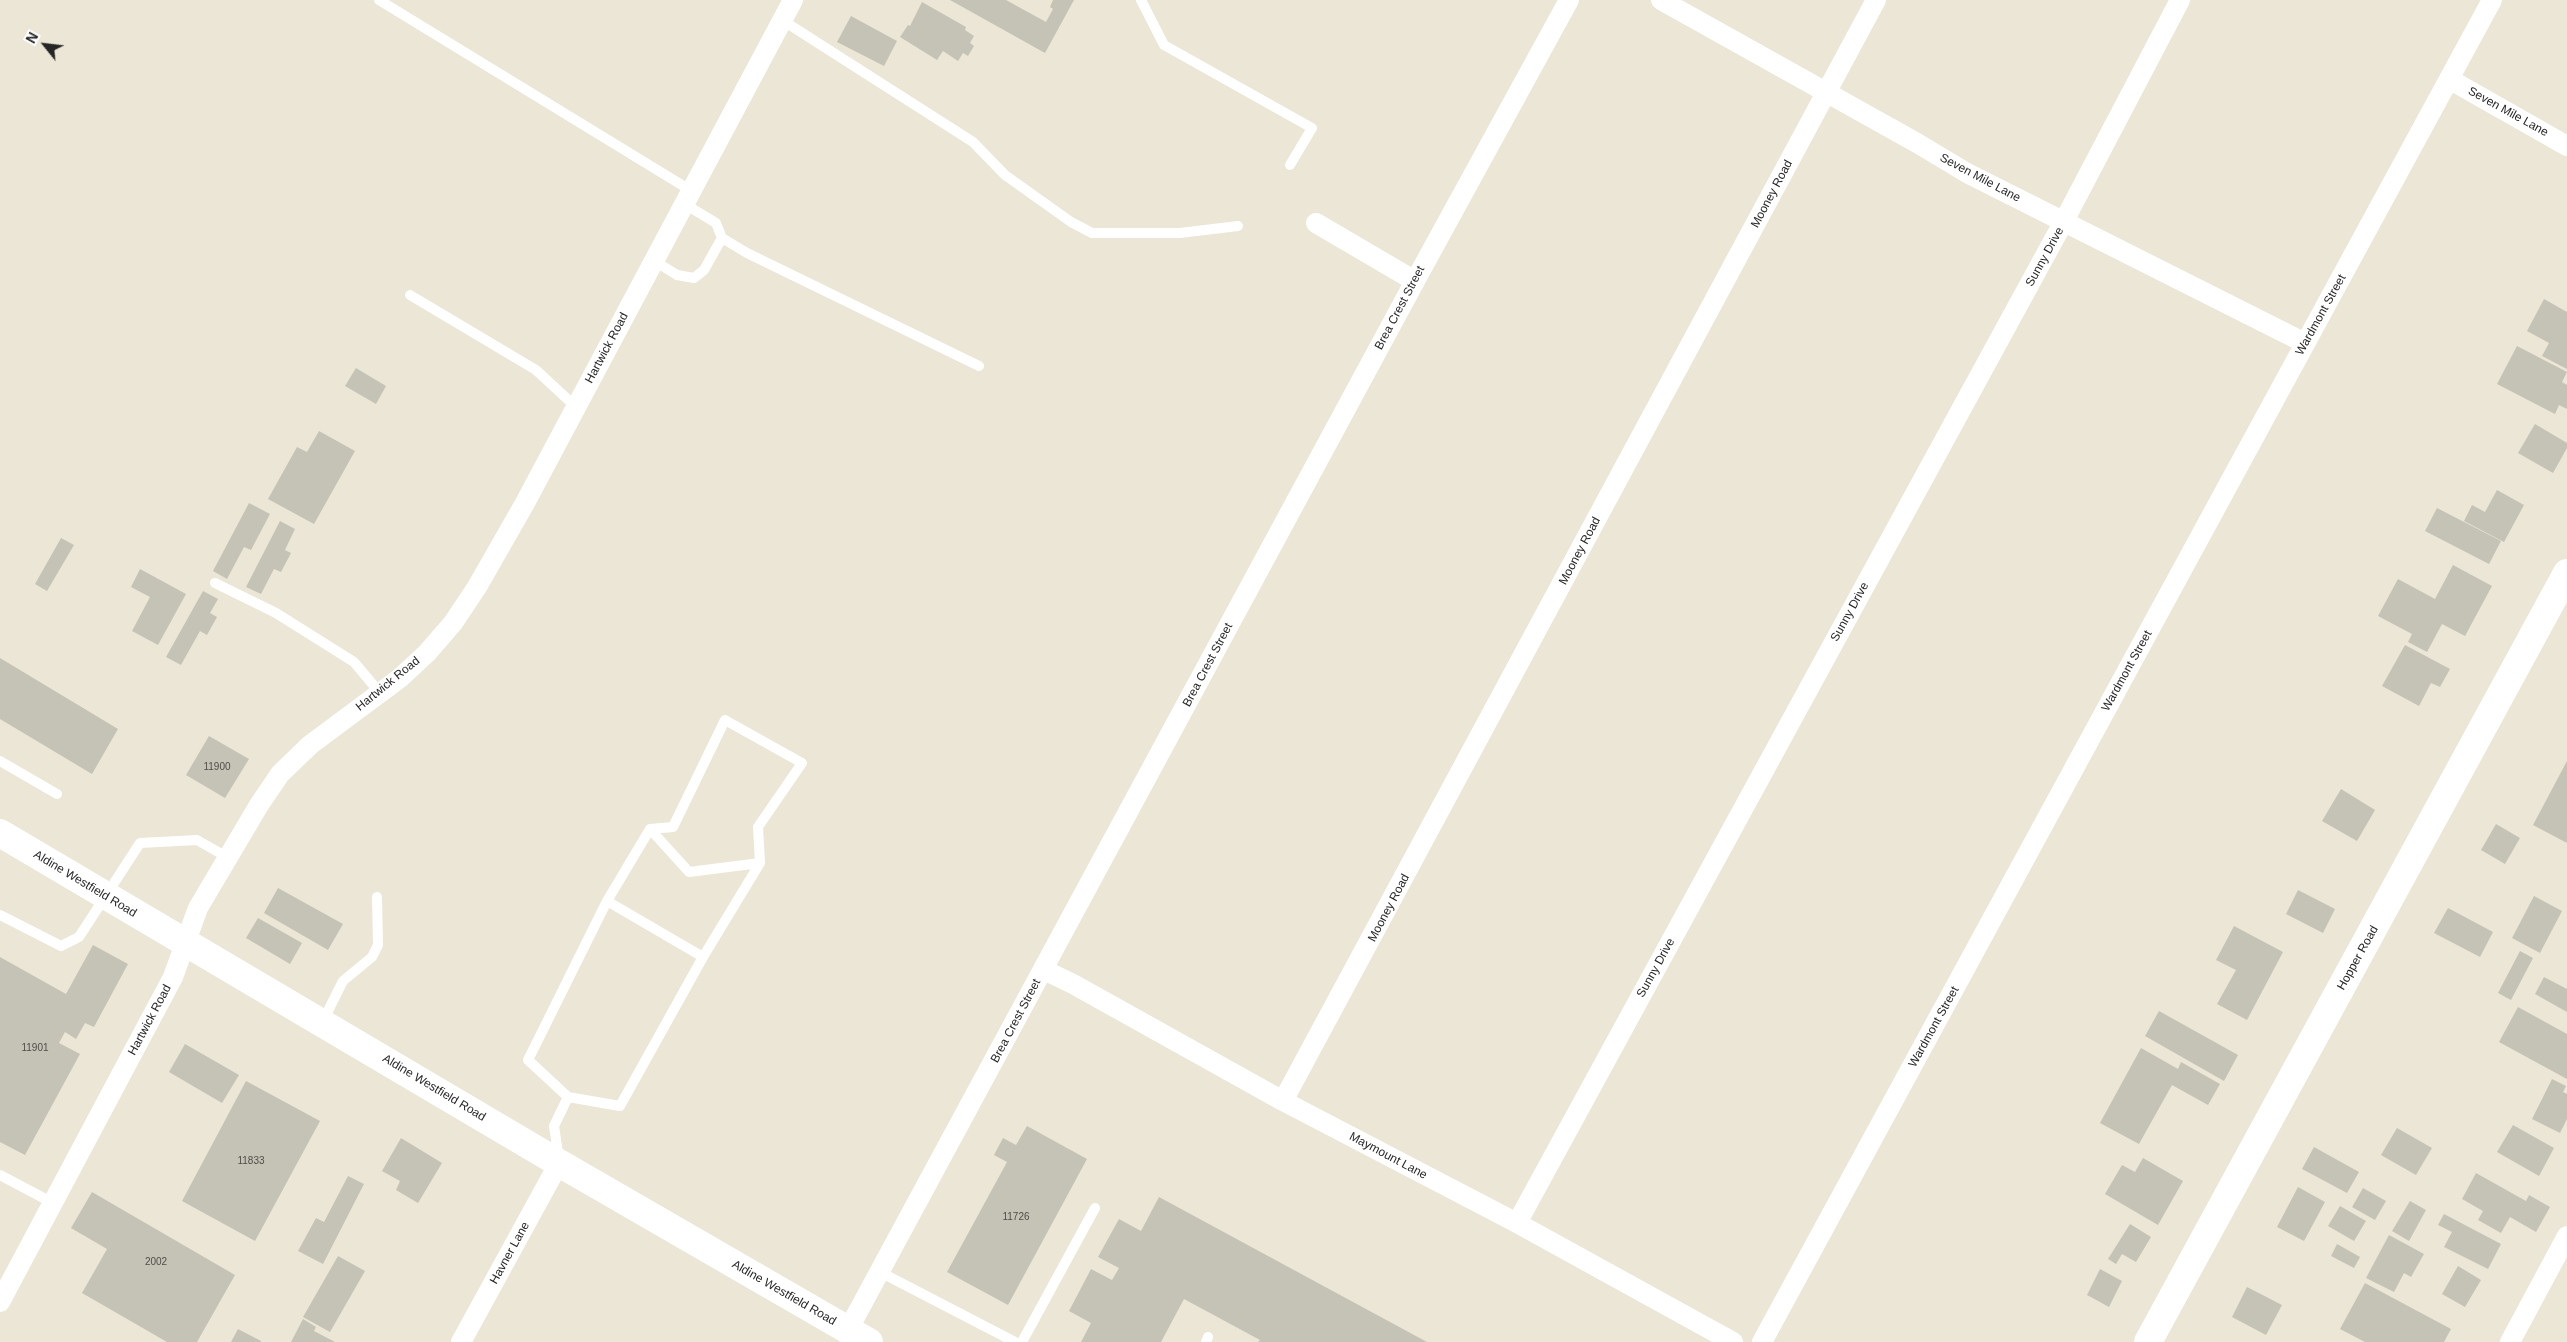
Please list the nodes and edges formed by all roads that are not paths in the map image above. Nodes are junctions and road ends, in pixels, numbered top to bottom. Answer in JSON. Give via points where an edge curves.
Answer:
{"nodes":[{"id":1,"x":379,"y":0,"type":"edge"},
{"id":2,"x":792,"y":0,"type":"edge"},
{"id":3,"x":1141,"y":0,"type":"edge"},
{"id":4,"x":1569,"y":0,"type":"edge"},
{"id":5,"x":1661,"y":0,"type":"edge"},
{"id":6,"x":1876,"y":0,"type":"edge"},
{"id":7,"x":2180,"y":0,"type":"edge"},
{"id":8,"x":2492,"y":0,"type":"edge"},
{"id":9,"x":782,"y":20,"type":"junction"},
{"id":10,"x":2450,"y":79,"type":"junction"},
{"id":11,"x":1827,"y":93,"type":"junction"},
{"id":12,"x":2567,"y":146,"type":"edge"},
{"id":13,"x":1290,"y":165,"type":"dead end"},
{"id":14,"x":687,"y":197,"type":"junction"},
{"id":15,"x":2064,"y":221,"type":"junction"},
{"id":16,"x":1316,"y":223,"type":"dead end"},
{"id":17,"x":1238,"y":226,"type":"dead end"},
{"id":18,"x":722,"y":238,"type":"junction"},
{"id":19,"x":653,"y":260,"type":"junction"},
{"id":20,"x":1415,"y":281,"type":"junction"},
{"id":21,"x":410,"y":296,"type":"dead end"},
{"id":22,"x":2305,"y":343,"type":"junction"},
{"id":23,"x":979,"y":366,"type":"dead end"},
{"id":24,"x":576,"y":407,"type":"junction"},
{"id":25,"x":2567,"y":574,"type":"edge"},
{"id":26,"x":215,"y":583,"type":"dead end"},
{"id":27,"x":380,"y":693,"type":"junction"},
{"id":28,"x":0,"y":761,"type":"edge"},
{"id":29,"x":57,"y":794,"type":"dead end"},
{"id":30,"x":650,"y":829,"type":"junction"},
{"id":31,"x":0,"y":833,"type":"edge"},
{"id":32,"x":227,"y":857,"type":"junction"},
{"id":33,"x":760,"y":863,"type":"junction"},
{"id":34,"x":106,"y":897,"type":"junction"},
{"id":35,"x":377,"y":897,"type":"dead end"},
{"id":36,"x":607,"y":901,"type":"junction"},
{"id":37,"x":0,"y":915,"type":"edge"},
{"id":38,"x":186,"y":943,"type":"junction"},
{"id":39,"x":703,"y":957,"type":"junction"},
{"id":40,"x":1044,"y":970,"type":"junction"},
{"id":41,"x":322,"y":1022,"type":"junction"},
{"id":42,"x":568,"y":1097,"type":"junction"},
{"id":43,"x":1283,"y":1101,"type":"junction"},
{"id":44,"x":559,"y":1163,"type":"junction"},
{"id":45,"x":0,"y":1175,"type":"edge"},
{"id":46,"x":53,"y":1203,"type":"junction"},
{"id":47,"x":1094,"y":1208,"type":"dead end"},
{"id":48,"x":1517,"y":1223,"type":"junction"},
{"id":49,"x":2567,"y":1236,"type":"edge"},
{"id":50,"x":880,"y":1272,"type":"junction"},
{"id":51,"x":0,"y":1302,"type":"edge"},
{"id":52,"x":859,"y":1336,"type":"edge"},
{"id":53,"x":461,"y":1342,"type":"edge"},
{"id":54,"x":1014,"y":1342,"type":"edge"},
{"id":55,"x":1022,"y":1342,"type":"edge"},
{"id":56,"x":1733,"y":1342,"type":"edge"},
{"id":57,"x":1762,"y":1342,"type":"edge"},
{"id":58,"x":2148,"y":1342,"type":"edge"},
{"id":59,"x":2510,"y":1342,"type":"edge"}],
"edges":[{"from":1,"to":14,"type":"lane"},
{"from":2,"to":9,"type":"street","name":"Hartwick Road"},
{"from":3,"to":13,"type":"lane","via":[[1164,45],[1312,128]]},
{"from":4,"to":20,"type":"street","name":"Brea Crest Street"},
{"from":5,"to":11,"type":"street","name":"Seven Mile Lane"},
{"from":6,"to":11,"type":"street","name":"Mooney Road"},
{"from":7,"to":15,"type":"street","name":"Sunny Drive"},
{"from":8,"to":10,"type":"street","name":"Wardmont Street"},
{"from":9,"to":14,"type":"street","name":"Hartwick Road"},
{"from":9,"to":17,"type":"lane","via":[[973,142],[1005,174],[1071,222],[1092,233],[1180,233]]},
{"from":10,"to":12,"type":"street","name":"Seven Mile Lane"},
{"from":10,"to":22,"type":"street","name":"Wardmont Street"},
{"from":11,"to":15,"type":"street","name":"Seven Mile Lane","via":[[1967,173]]},
{"from":11,"to":43,"type":"street","name":"Mooney Road"},
{"from":14,"to":18,"type":"lane","via":[[716,223]]},
{"from":14,"to":19,"type":"street","name":"Hartwick Road"},
{"from":15,"to":22,"type":"street","name":"Seven Mile Lane"},
{"from":15,"to":48,"type":"street","name":"Sunny Drive"},
{"from":16,"to":20,"type":"street"},
{"from":18,"to":19,"type":"lane","via":[[704,270],[694,278],[677,275]]},
{"from":18,"to":23,"type":"lane","via":[[840,300]]},
{"from":19,"to":24,"type":"street","name":"Hartwick Road"},
{"from":20,"to":40,"type":"street","name":"Brea Crest Street"},
{"from":21,"to":24,"type":"lane","via":[[536,370]]},
{"from":22,"to":57,"type":"street","name":"Wardmont Street"},
{"from":24,"to":27,"type":"street","name":"Hartwick Road","via":[[477,587],[426,653]]},
{"from":25,"to":58,"type":"main road","name":"Hopper Road"},
{"from":26,"to":27,"type":"lane","via":[[276,613],[354,662]]},
{"from":27,"to":32,"type":"street","name":"Hartwick Road","via":[[310,745],[280,774]]},
{"from":28,"to":29,"type":"lane"},
{"from":30,"to":33,"type":"lane","via":[[689,872]]},
{"from":30,"to":33,"type":"lane","via":[[673,827],[725,720],[802,763],[758,827]]},
{"from":30,"to":36,"type":"lane"},
{"from":31,"to":34,"type":"main road","name":"Aldine Westfield Road"},
{"from":32,"to":34,"type":"lane","via":[[196,840],[140,843]]},
{"from":32,"to":38,"type":"street","name":"Hartwick Road","via":[[198,908]]},
{"from":33,"to":39,"type":"lane"},
{"from":34,"to":37,"type":"lane","via":[[79,937],[62,946]]},
{"from":34,"to":38,"type":"main road","name":"Aldine Westfield Road"},
{"from":35,"to":41,"type":"lane","via":[[378,945],[372,956],[343,980]]},
{"from":36,"to":39,"type":"lane"},
{"from":36,"to":42,"type":"lane","via":[[528,1060]]},
{"from":38,"to":41,"type":"main road","name":"Aldine Westfield Road"},
{"from":38,"to":46,"type":"street","name":"Hartwick Road","via":[[173,977]]},
{"from":39,"to":42,"type":"lane","via":[[620,1106]]},
{"from":40,"to":43,"type":"street","name":"Maymount Lane"},
{"from":40,"to":50,"type":"street","name":"Brea Crest Street"},
{"from":41,"to":44,"type":"main road","name":"Aldine Westfield Road"},
{"from":42,"to":44,"type":"lane","via":[[554,1126]]},
{"from":43,"to":48,"type":"street","name":"Maymount Lane"},
{"from":44,"to":52,"type":"main road","name":"Aldine Westfield Road"},
{"from":44,"to":53,"type":"street","name":"Havner Lane"},
{"from":45,"to":46,"type":"lane"},
{"from":46,"to":51,"type":"street","name":"Hartwick Road"},
{"from":47,"to":55,"type":"lane"},
{"from":48,"to":56,"type":"street","name":"Maymount Lane"},
{"from":49,"to":59,"type":"street"},
{"from":50,"to":52,"type":"street","name":"Brea Crest Street"},
{"from":50,"to":54,"type":"lane"}]}
